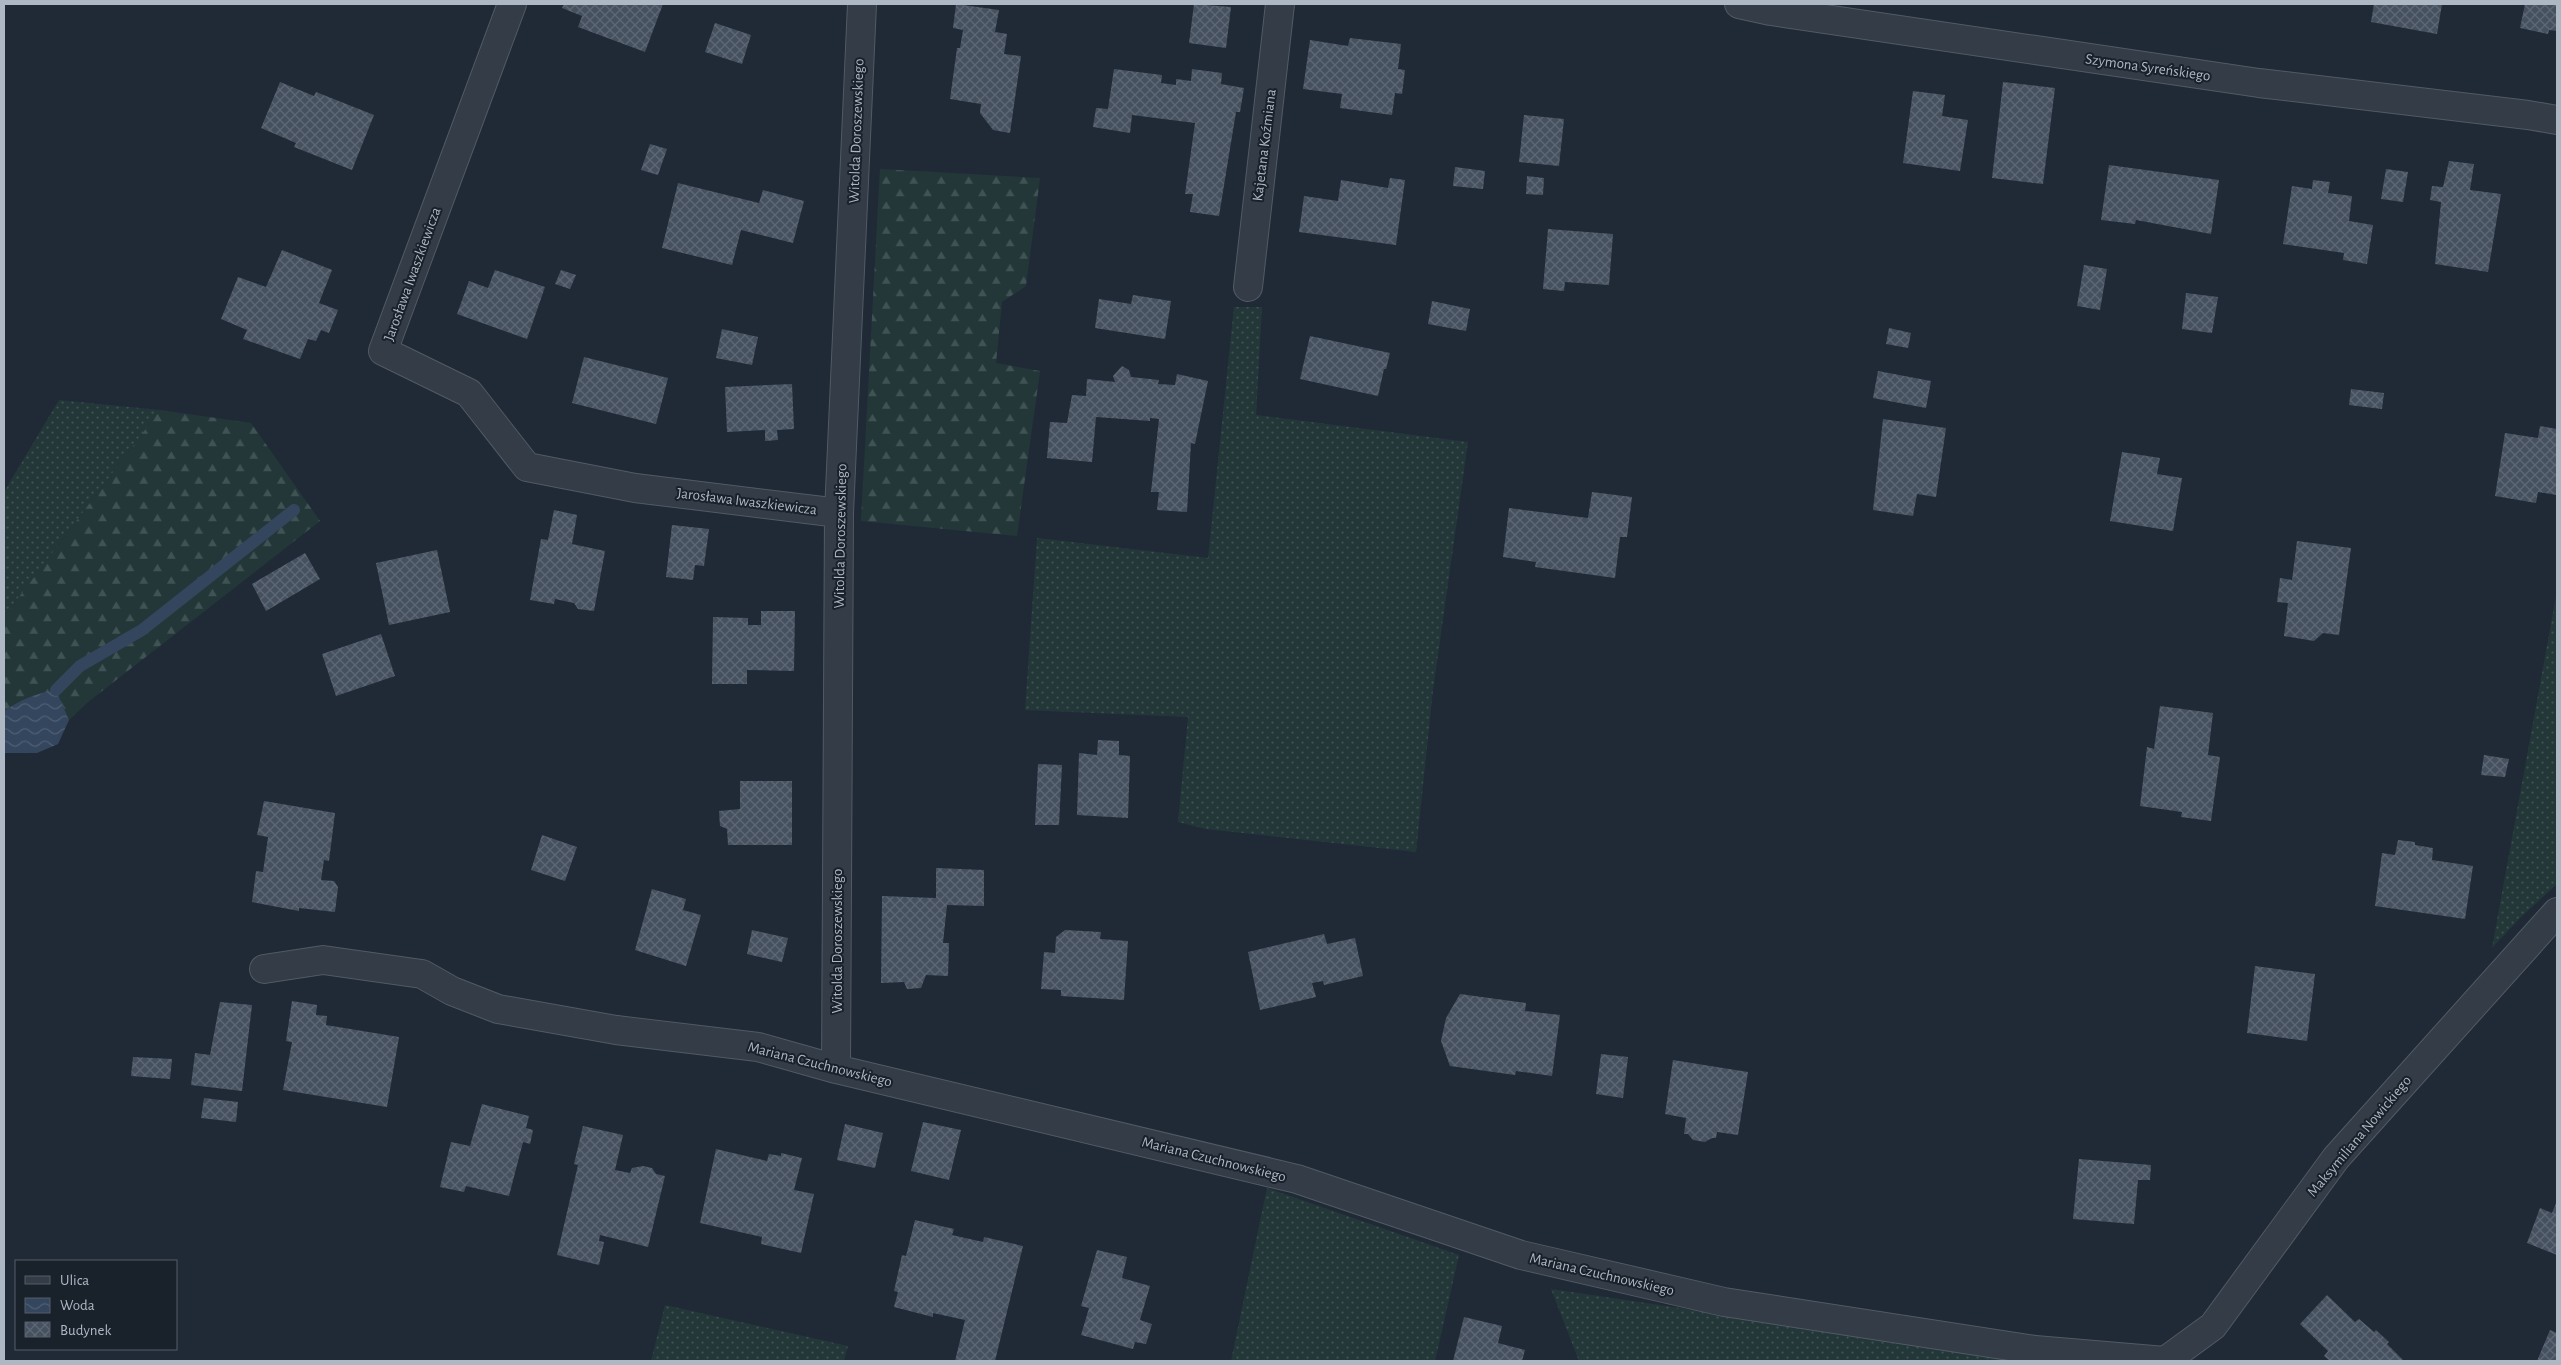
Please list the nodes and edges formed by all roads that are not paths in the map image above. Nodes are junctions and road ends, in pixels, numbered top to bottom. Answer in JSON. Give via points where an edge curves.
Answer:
{"nodes":[{"id":1,"x":512,"y":4,"type":"edge"},
{"id":2,"x":862,"y":4,"type":"edge"},
{"id":3,"x":1280,"y":4,"type":"edge"},
{"id":4,"x":1739,"y":4,"type":"edge"},
{"id":5,"x":2557,"y":120,"type":"edge"},
{"id":6,"x":1248,"y":287,"type":"dead end"},
{"id":7,"x":839,"y":513,"type":"junction"},
{"id":8,"x":2557,"y":912,"type":"edge"},
{"id":9,"x":264,"y":969,"type":"dead end"},
{"id":10,"x":836,"y":1069,"type":"junction"},
{"id":11,"x":2165,"y":1361,"type":"edge"}],
"edges":[{"from":1,"to":7,"type":"street","name":"Jarosława Iwaszkiewicza","via":[[383,351],[469,393],[527,467],[636,488]]},
{"from":2,"to":7,"type":"street","name":"Witolda Doroszewskiego"},
{"from":3,"to":6,"type":"street","name":"Kajetana Koźmiana"},
{"from":4,"to":5,"type":"street","name":"Szymona Syreńskiego","via":[[2216,78]]},
{"from":7,"to":10,"type":"street","name":"Witolda Doroszewskiego"},
{"from":8,"to":11,"type":"street","name":"Maksymiliana Nowickiego","via":[[2336,1158],[2213,1326]]},
{"from":9,"to":10,"type":"street","name":"Mariana Czuchnowskiego","via":[[323,960],[422,974],[452,992],[498,1009],[616,1030],[758,1047]]},
{"from":10,"to":11,"type":"street","name":"Mariana Czuchnowskiego","via":[[1297,1179],[1521,1255],[1724,1302],[2035,1350]]}]}
